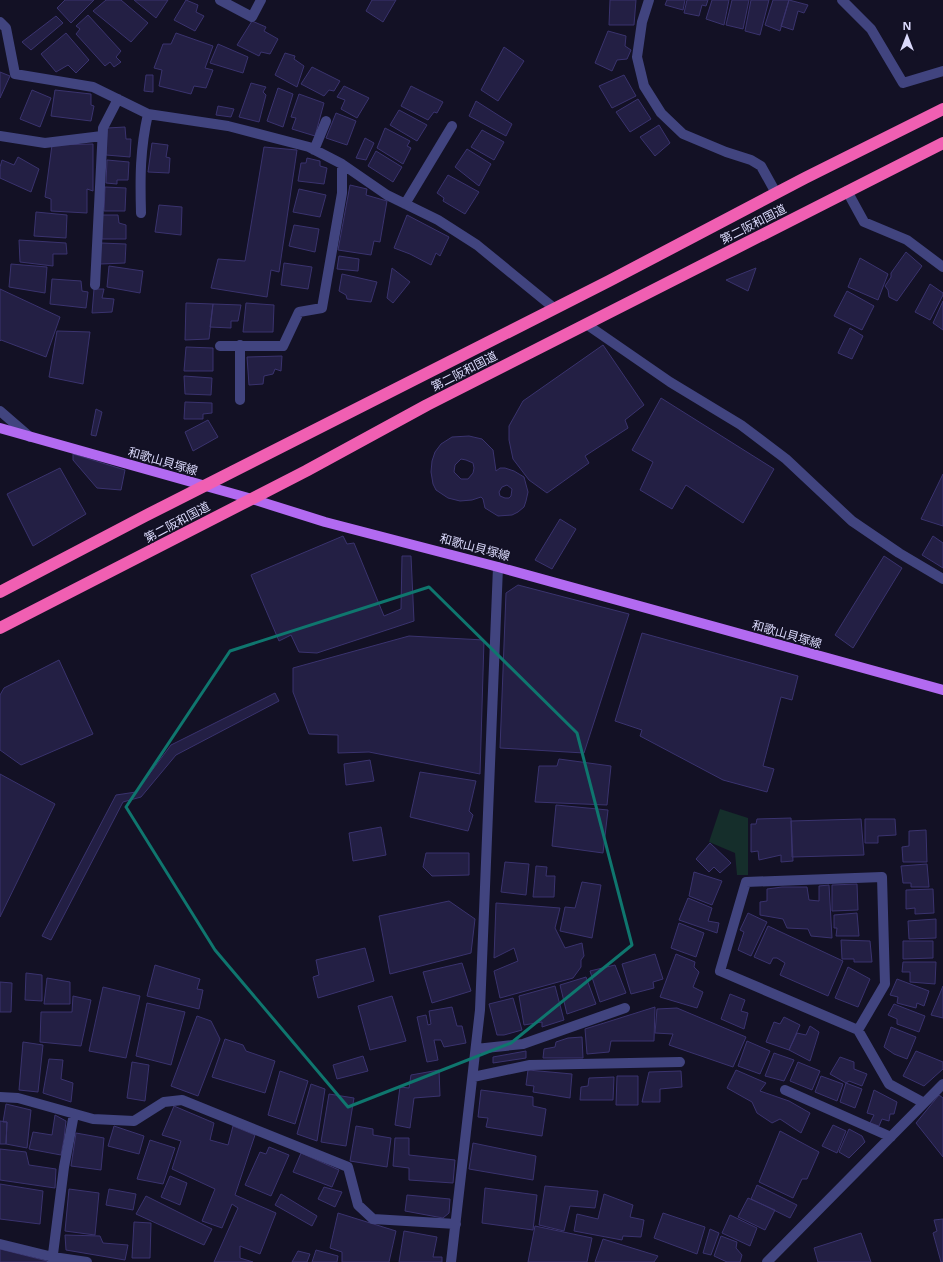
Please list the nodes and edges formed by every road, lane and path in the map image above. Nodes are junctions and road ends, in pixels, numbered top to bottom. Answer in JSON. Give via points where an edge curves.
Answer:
{"nodes":[{"id":1,"x":220,"y":0,"type":"edge"},
{"id":2,"x":261,"y":0,"type":"edge"},
{"id":3,"x":649,"y":0,"type":"edge"},
{"id":4,"x":842,"y":0,"type":"edge"},
{"id":5,"x":0,"y":22,"type":"edge"},
{"id":6,"x":943,"y":71,"type":"edge"},
{"id":7,"x":118,"y":99,"type":"junction"},
{"id":8,"x":943,"y":109,"type":"edge"},
{"id":9,"x":148,"y":114,"type":"junction"},
{"id":10,"x":326,"y":121,"type":"dead end"},
{"id":11,"x":452,"y":126,"type":"dead end"},
{"id":12,"x":0,"y":136,"type":"edge"},
{"id":13,"x":102,"y":136,"type":"junction"},
{"id":14,"x":943,"y":143,"type":"edge"},
{"id":15,"x":314,"y":150,"type":"junction"},
{"id":16,"x":342,"y":164,"type":"junction"},
{"id":17,"x":847,"y":191,"type":"junction"},
{"id":18,"x":776,"y":193,"type":"junction"},
{"id":19,"x":405,"y":204,"type":"junction"},
{"id":20,"x":141,"y":213,"type":"dead end"},
{"id":21,"x":943,"y":267,"type":"edge"},
{"id":22,"x":95,"y":285,"type":"dead end"},
{"id":23,"x":554,"y":308,"type":"junction"},
{"id":24,"x":586,"y":324,"type":"junction"},
{"id":25,"x":240,"y":345,"type":"junction"},
{"id":26,"x":220,"y":346,"type":"dead end"},
{"id":27,"x":240,"y":400,"type":"dead end"},
{"id":28,"x":0,"y":411,"type":"edge"},
{"id":29,"x":0,"y":428,"type":"edge"},
{"id":30,"x":30,"y":437,"type":"junction"},
{"id":31,"x":205,"y":486,"type":"junction"},
{"id":32,"x":252,"y":499,"type":"junction"},
{"id":33,"x":498,"y":567,"type":"junction"},
{"id":34,"x":943,"y":579,"type":"edge"},
{"id":35,"x":0,"y":592,"type":"edge"},
{"id":36,"x":0,"y":628,"type":"edge"},
{"id":37,"x":943,"y":690,"type":"edge"},
{"id":38,"x":625,"y":1008,"type":"dead end"},
{"id":39,"x":858,"y":1030,"type":"junction"},
{"id":40,"x":476,"y":1049,"type":"junction"},
{"id":41,"x":680,"y":1062,"type":"dead end"},
{"id":42,"x":472,"y":1077,"type":"junction"},
{"id":43,"x":943,"y":1084,"type":"edge"},
{"id":44,"x":785,"y":1090,"type":"dead end"},
{"id":45,"x":0,"y":1097,"type":"edge"},
{"id":46,"x":924,"y":1103,"type":"junction"},
{"id":47,"x":74,"y":1114,"type":"junction"},
{"id":48,"x":891,"y":1137,"type":"junction"},
{"id":49,"x":456,"y":1224,"type":"junction"},
{"id":50,"x":0,"y":1244,"type":"edge"},
{"id":51,"x":52,"y":1259,"type":"edge"},
{"id":52,"x":88,"y":1262,"type":"edge"},
{"id":53,"x":451,"y":1262,"type":"edge"},
{"id":54,"x":767,"y":1262,"type":"edge"}],
"edges":[{"from":1,"to":2,"type":"street","via":[[252,17]]},
{"from":3,"to":18,"type":"street","via":[[642,22],[637,57],[644,86],[661,113],[683,134],[761,166]]},
{"from":4,"to":6,"type":"street","via":[[871,29],[903,83]]},
{"from":5,"to":7,"type":"street","via":[[6,28],[15,74],[93,87]]},
{"from":7,"to":9,"type":"street"},
{"from":7,"to":13,"type":"street","via":[[102,128]]},
{"from":8,"to":18,"type":"highway","name":"第二阪和国道"},
{"from":9,"to":15,"type":"street","via":[[228,126]]},
{"from":9,"to":20,"type":"street","via":[[140,171]]},
{"from":10,"to":15,"type":"street"},
{"from":11,"to":19,"type":"street"},
{"from":12,"to":13,"type":"street","via":[[45,143]]},
{"from":13,"to":22,"type":"street"},
{"from":14,"to":17,"type":"highway","name":"第二阪和国道"},
{"from":15,"to":16,"type":"street"},
{"from":16,"to":19,"type":"street","via":[[387,195]]},
{"from":16,"to":25,"type":"street","via":[[342,193],[322,308],[299,312],[283,346]]},
{"from":17,"to":21,"type":"street","via":[[864,222],[907,240]]},
{"from":17,"to":24,"type":"highway","name":"第二阪和国道"},
{"from":18,"to":23,"type":"highway","name":"第二阪和国道"},
{"from":19,"to":23,"type":"street","via":[[438,220],[477,245]]},
{"from":23,"to":31,"type":"highway","name":"第二阪和国道"},
{"from":24,"to":32,"type":"highway","name":"第二阪和国道"},
{"from":24,"to":34,"type":"street","via":[[670,382],[741,425],[786,459],[852,521]]},
{"from":25,"to":26,"type":"street"},
{"from":25,"to":27,"type":"street"},
{"from":28,"to":30,"type":"street"},
{"from":29,"to":30,"type":"main road","name":"和歌山貝塚線"},
{"from":30,"to":31,"type":"main road","name":"和歌山貝塚線"},
{"from":31,"to":32,"type":"main road","name":"和歌山貝塚線"},
{"from":31,"to":35,"type":"highway","name":"第二阪和国道"},
{"from":32,"to":33,"type":"main road","name":"和歌山貝塚線","via":[[325,522]]},
{"from":32,"to":36,"type":"highway","name":"第二阪和国道"},
{"from":33,"to":37,"type":"main road","name":"和歌山貝塚線"},
{"from":33,"to":40,"type":"street","via":[[481,994]]},
{"from":38,"to":40,"type":"street","via":[[523,1044]]},
{"from":39,"to":39,"type":"street","via":[[720,971],[746,882],[882,877],[885,984]]},
{"from":39,"to":46,"type":"street","via":[[889,1084]]},
{"from":40,"to":42,"type":"street"},
{"from":41,"to":42,"type":"street","via":[[530,1065]]},
{"from":42,"to":49,"type":"street"},
{"from":43,"to":46,"type":"street"},
{"from":44,"to":48,"type":"street"},
{"from":45,"to":47,"type":"street","via":[[18,1098]]},
{"from":46,"to":48,"type":"street"},
{"from":47,"to":49,"type":"street","via":[[93,1119],[134,1121],[164,1102],[182,1100],[348,1167],[358,1204],[373,1219]]},
{"from":47,"to":51,"type":"street"},
{"from":48,"to":54,"type":"street"},
{"from":49,"to":53,"type":"street"},
{"from":50,"to":51,"type":"street"},
{"from":51,"to":52,"type":"street"}]}
